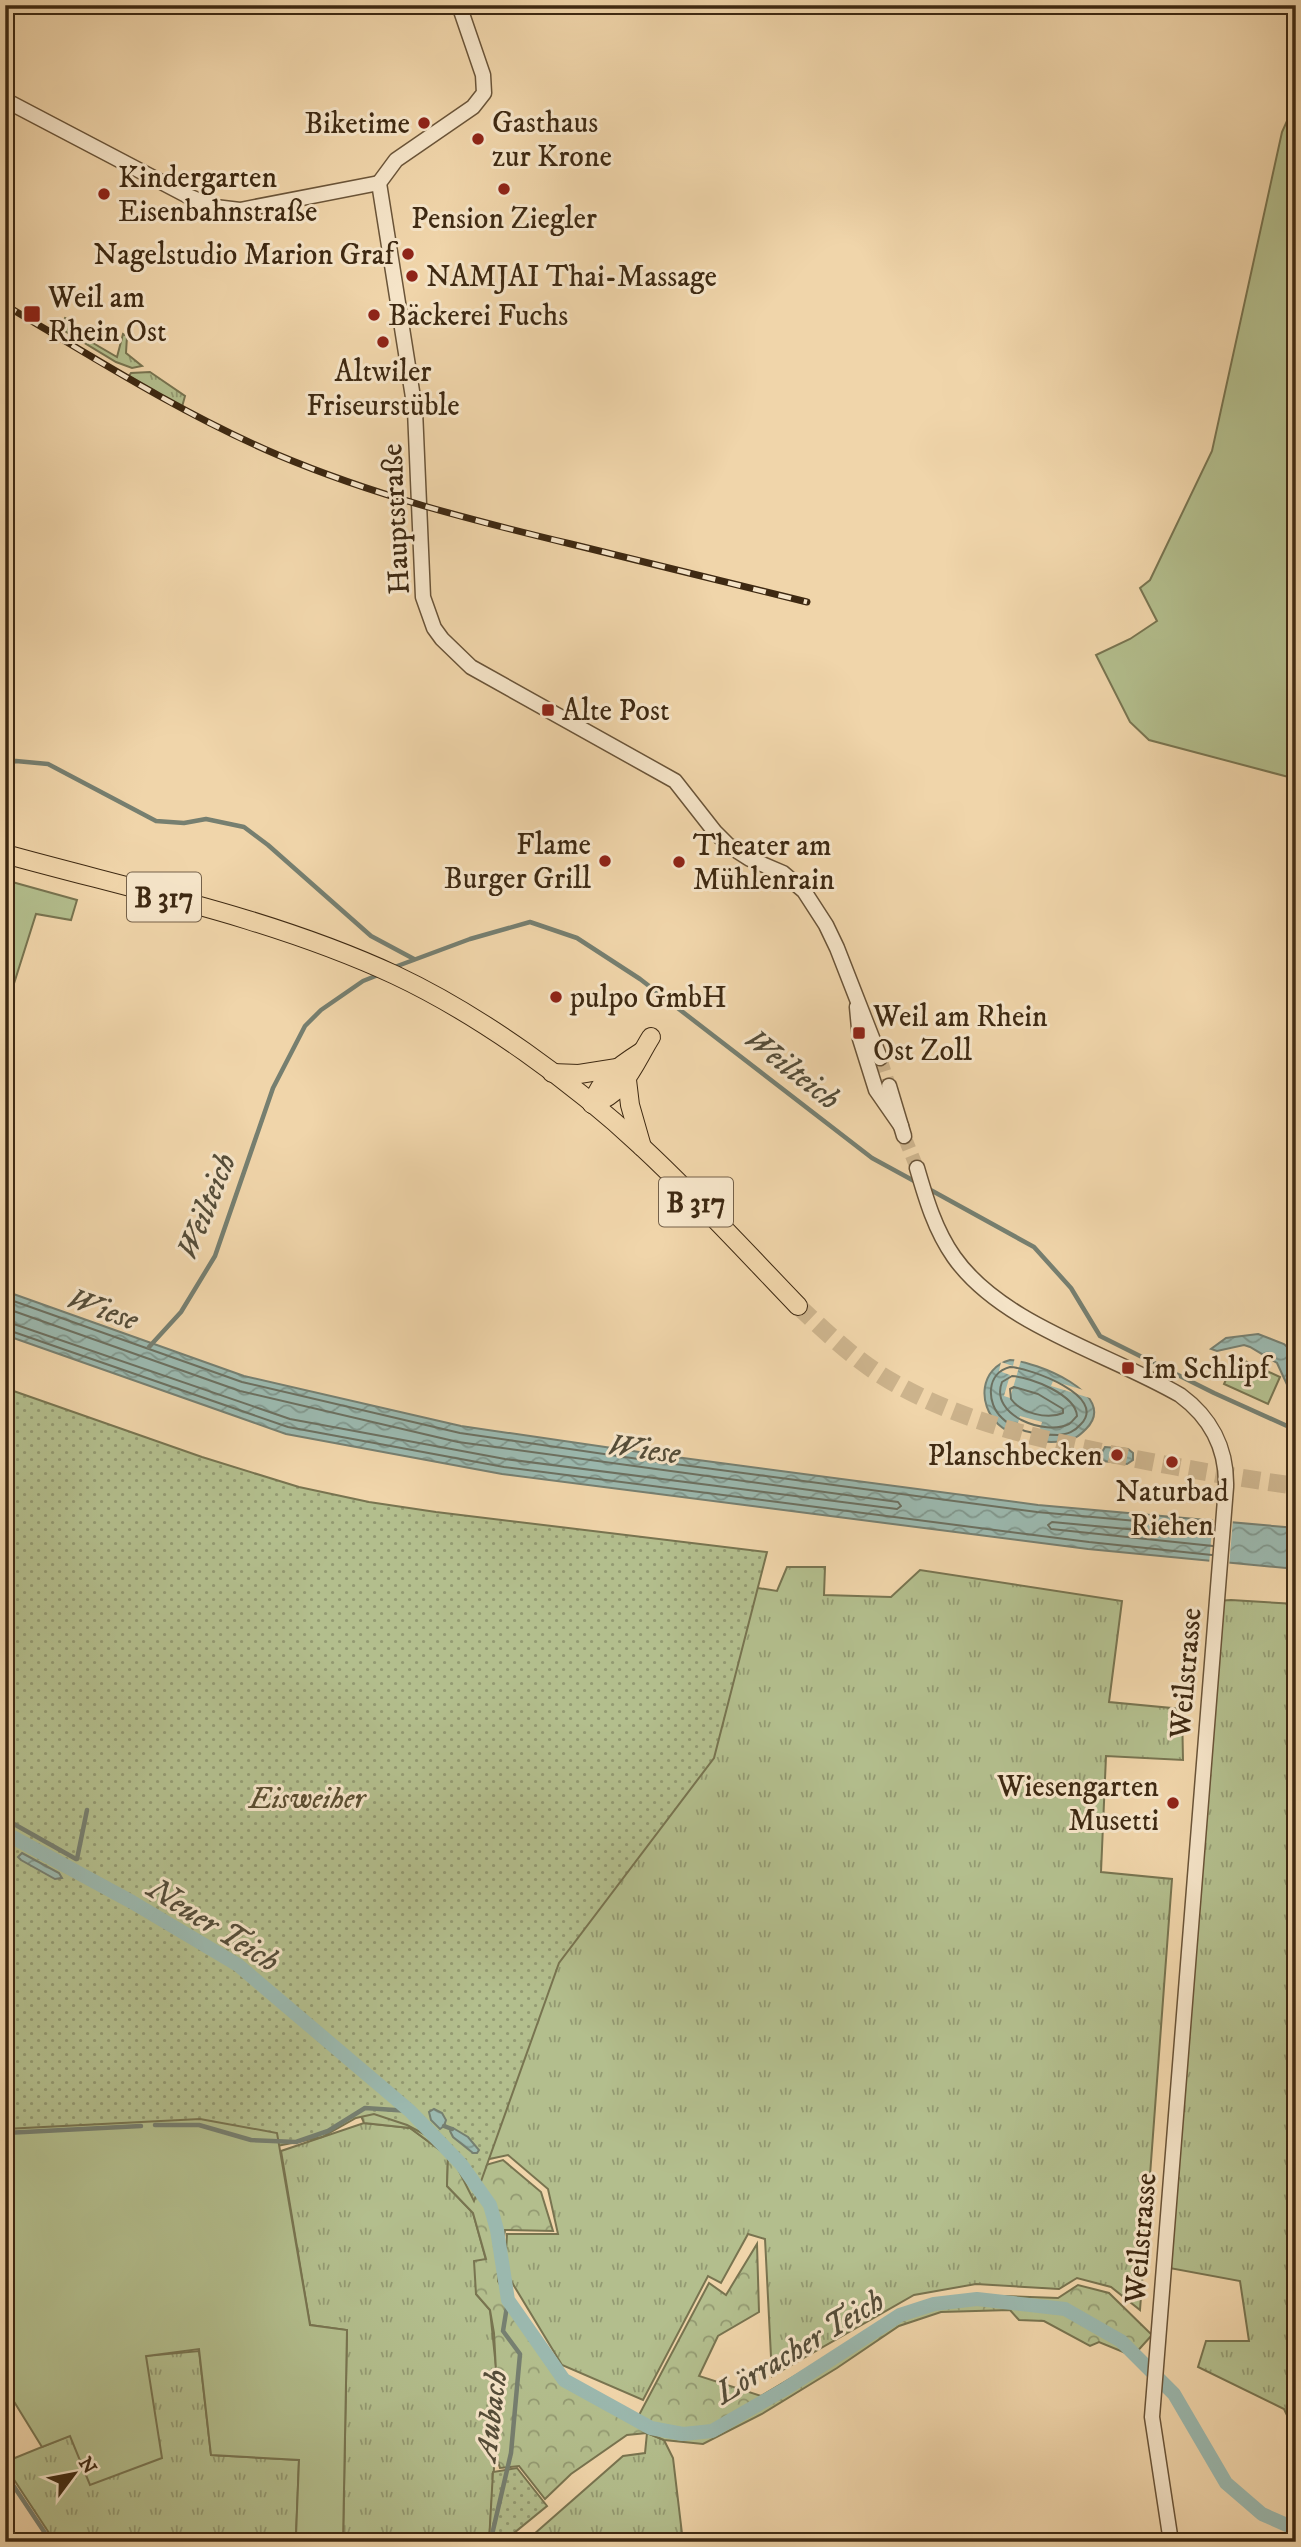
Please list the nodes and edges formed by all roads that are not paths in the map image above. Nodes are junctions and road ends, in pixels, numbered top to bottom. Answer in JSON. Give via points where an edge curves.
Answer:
{"nodes":[{"id":1,"x":459,"y":5,"type":"edge"},
{"id":2,"x":5,"y":100,"type":"edge"},
{"id":3,"x":379,"y":183,"type":"junction"},
{"id":4,"x":5,"y":854,"type":"edge"},
{"id":5,"x":857,"y":1002,"type":"junction"},
{"id":6,"x":646,"y":1044,"type":"dead end"},
{"id":7,"x":880,"y":1058,"type":"tunnel mouth"},
{"id":8,"x":552,"y":1073,"type":"junction"},
{"id":9,"x":622,"y":1074,"type":"junction"},
{"id":10,"x":890,"y":1086,"type":"tunnel mouth"},
{"id":11,"x":592,"y":1104,"type":"junction"},
{"id":12,"x":642,"y":1147,"type":"junction"},
{"id":13,"x":918,"y":1174,"type":"tunnel mouth"},
{"id":14,"x":798,"y":1306,"type":"tunnel mouth"},
{"id":15,"x":1171,"y":2542,"type":"edge"}],
"edges":[{"from":1,"to":3,"type":"street","via":[[483,75],[484,93],[474,107],[396,160]]},
{"from":2,"to":3,"type":"street","via":[[215,207],[240,210]]},
{"from":3,"to":5,"type":"street","name":"Hauptstraße","via":[[415,410],[423,597],[435,628],[471,667],[675,780],[728,845],[794,882],[826,925]]},
{"from":4,"to":8,"type":"main road","number":"B 317","via":[[259,924],[374,966],[464,1014]]},
{"from":5,"to":7,"type":"street","name":"Hauptstraße"},
{"from":5,"to":10,"type":"street","name":"Hauptstraße","via":[[860,1039],[876,1090],[902,1131]]},
{"from":6,"to":9,"type":"main road"},
{"from":8,"to":9,"type":"main road"},
{"from":8,"to":11,"type":"main road","number":"B 317"},
{"from":9,"to":11,"type":"main road","via":[[606,1100]]},
{"from":9,"to":12,"type":"main road"},
{"from":11,"to":12,"type":"main road","number":"B 317"},
{"from":12,"to":14,"type":"main road","number":"B 317"},
{"from":13,"to":15,"type":"street","name":"Weilstrasse","via":[[939,1231],[969,1276],[1001,1304],[1170,1389],[1197,1409],[1220,1446],[1226,1475],[1152,2417]]}]}
